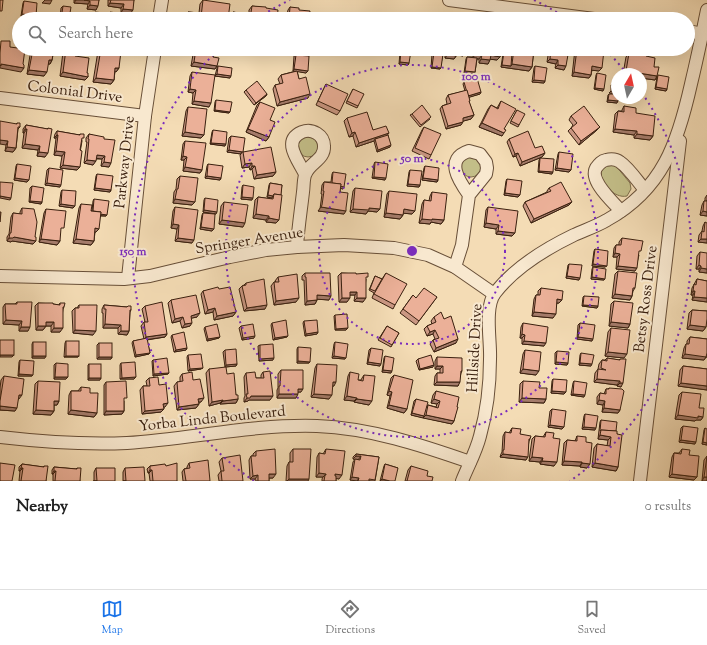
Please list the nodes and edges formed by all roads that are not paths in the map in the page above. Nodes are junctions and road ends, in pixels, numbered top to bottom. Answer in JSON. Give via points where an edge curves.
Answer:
{"nodes":[{"id":1,"x":162,"y":0,"type":"edge"},
{"id":2,"x":449,"y":0,"type":"edge"},
{"id":3,"x":707,"y":10,"type":"edge"},
{"id":4,"x":160,"y":12,"type":"edge"},
{"id":5,"x":541,"y":12,"type":"edge"},
{"id":6,"x":695,"y":32,"type":"edge"},
{"id":7,"x":703,"y":34,"type":"junction"},
{"id":8,"x":154,"y":56,"type":"edge"},
{"id":9,"x":0,"y":98,"type":"edge"},
{"id":10,"x":145,"y":116,"type":"junction"},
{"id":11,"x":682,"y":121,"type":"junction"},
{"id":12,"x":305,"y":174,"type":"dead end"},
{"id":13,"x":645,"y":190,"type":"junction"},
{"id":14,"x":469,"y":195,"type":"dead end"},
{"id":15,"x":621,"y":211,"type":"junction"},
{"id":16,"x":297,"y":247,"type":"junction"},
{"id":17,"x":455,"y":267,"type":"junction"},
{"id":18,"x":0,"y":276,"type":"edge"},
{"id":19,"x":128,"y":278,"type":"junction"},
{"id":20,"x":494,"y":294,"type":"junction"},
{"id":21,"x":0,"y":437,"type":"edge"},
{"id":22,"x":470,"y":462,"type":"junction"},
{"id":23,"x":464,"y":480,"type":"edge"},
{"id":24,"x":640,"y":481,"type":"edge"}],
"edges":[{"from":1,"to":4,"type":"street"},
{"from":2,"to":5,"type":"street"},
{"from":3,"to":7,"type":"street","name":"Hillside Drive"},
{"from":6,"to":7,"type":"street"},
{"from":7,"to":11,"type":"street","name":"Hillside Drive"},
{"from":8,"to":10,"type":"street","name":"Parkway Drive"},
{"from":9,"to":10,"type":"street","name":"Colonial Drive"},
{"from":10,"to":19,"type":"street","name":"Parkway Drive"},
{"from":11,"to":13,"type":"street","name":"Hillside Drive","via":[[672,151],[653,182]]},
{"from":11,"to":24,"type":"street","name":"Betsy Ross Drive"},
{"from":12,"to":16,"type":"street"},
{"from":13,"to":15,"type":"street","name":"Hillside Drive"},
{"from":13,"to":15,"type":"street","via":[[620,162],[614,159],[600,163],[595,170],[597,183]]},
{"from":14,"to":17,"type":"street","via":[[462,245]]},
{"from":15,"to":20,"type":"street","name":"Hillside Drive","via":[[534,258],[521,267]]},
{"from":16,"to":17,"type":"street","name":"Springer Avenue","via":[[339,245],[394,248],[428,255]]},
{"from":16,"to":19,"type":"street","name":"Springer Avenue","via":[[230,257],[150,276]]},
{"from":17,"to":20,"type":"street","name":"Springer Avenue"},
{"from":18,"to":19,"type":"street","name":"Springer Avenue"},
{"from":20,"to":22,"type":"street","name":"Hillside Drive","via":[[489,309],[489,390],[480,437]]},
{"from":21,"to":22,"type":"street","name":"Yorba Linda Boulevard","via":[[56,443],[128,443],[248,428],[318,426],[384,435]]},
{"from":22,"to":23,"type":"street","name":"Hillside Drive"}]}
